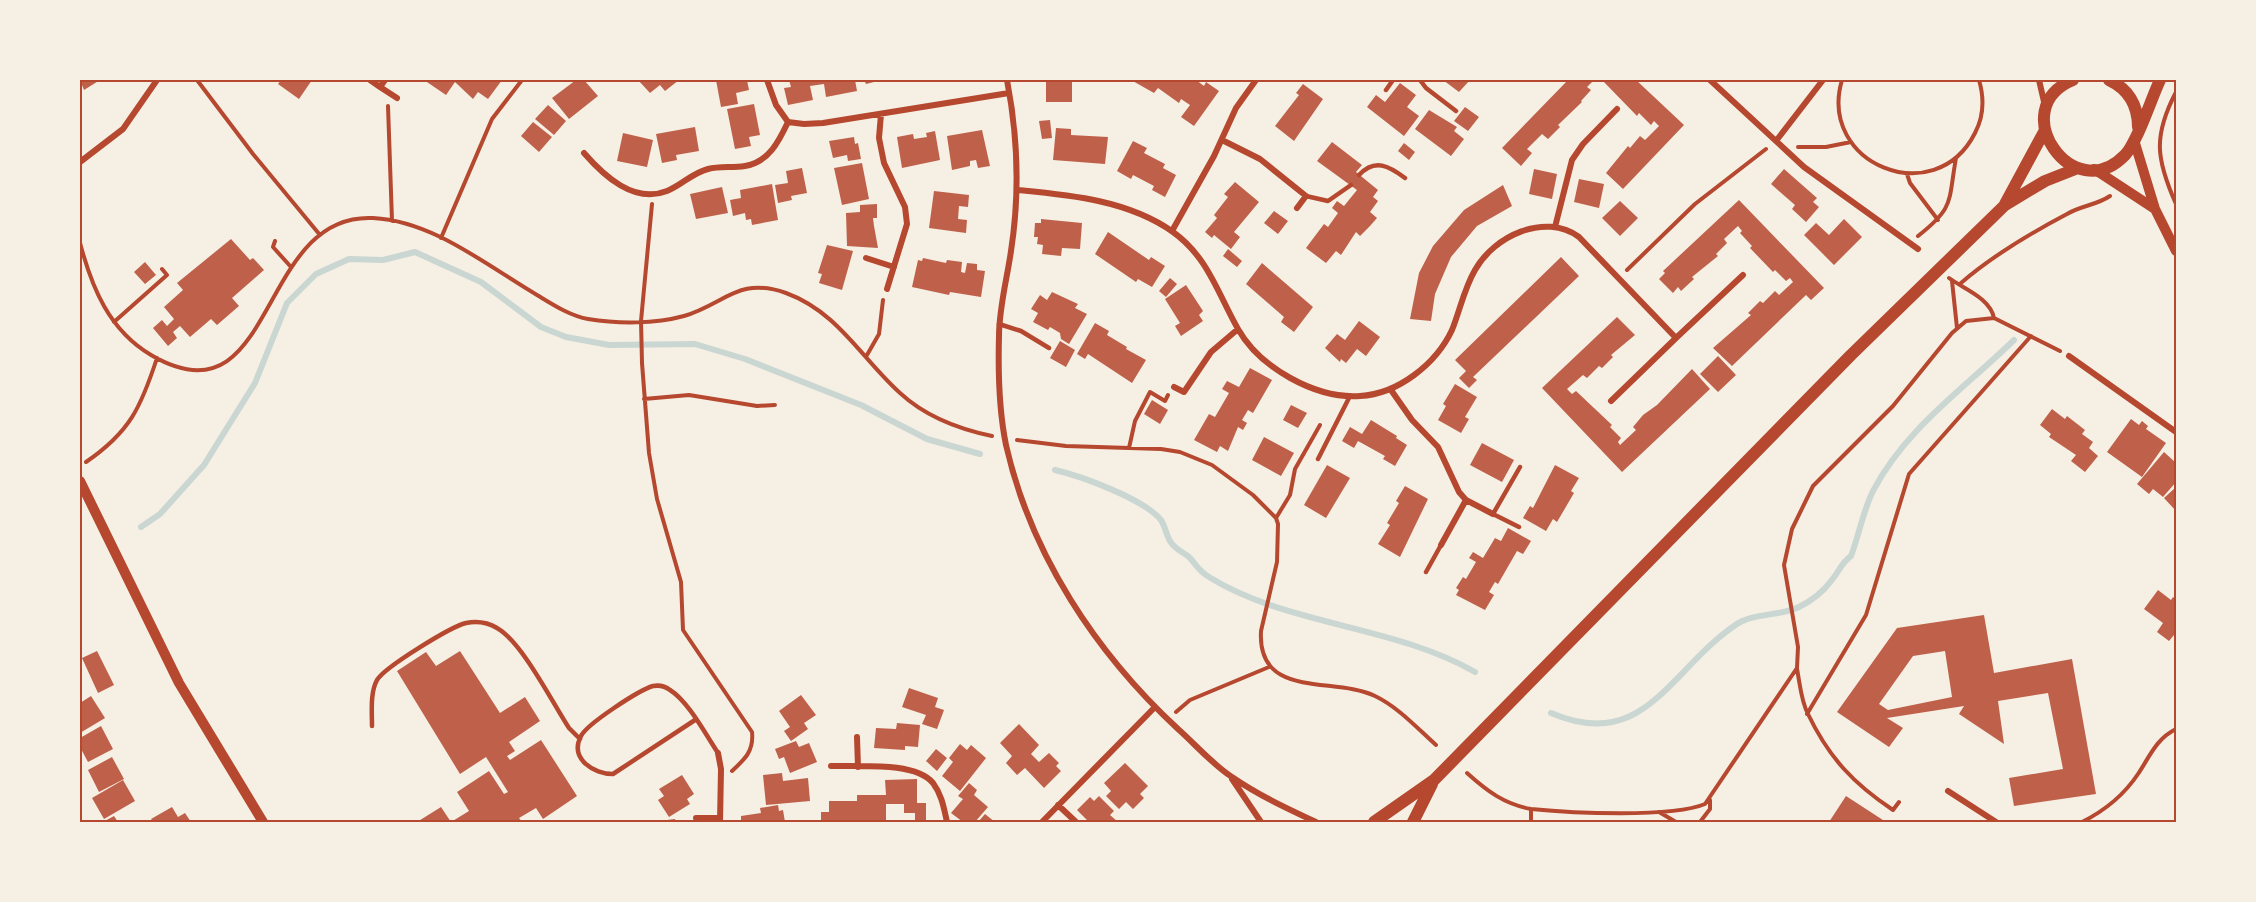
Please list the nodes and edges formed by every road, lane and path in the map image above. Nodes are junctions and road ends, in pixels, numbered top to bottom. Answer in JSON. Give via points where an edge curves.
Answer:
{"nodes":[{"id":1,"x":157,"y":80,"type":"edge"},
{"id":2,"x":197,"y":80,"type":"edge"},
{"id":3,"x":370,"y":80,"type":"edge"},
{"id":4,"x":386,"y":80,"type":"edge"},
{"id":5,"x":522,"y":80,"type":"edge"},
{"id":6,"x":767,"y":80,"type":"edge"},
{"id":7,"x":1007,"y":80,"type":"edge"},
{"id":8,"x":1256,"y":80,"type":"edge"},
{"id":9,"x":1393,"y":80,"type":"edge"},
{"id":10,"x":1420,"y":80,"type":"edge"},
{"id":11,"x":1710,"y":80,"type":"edge"},
{"id":12,"x":1823,"y":80,"type":"edge"},
{"id":13,"x":1842,"y":80,"type":"edge"},
{"id":14,"x":1978,"y":80,"type":"edge"},
{"id":15,"x":2039,"y":80,"type":"edge"},
{"id":16,"x":2073,"y":80,"type":"edge"},
{"id":17,"x":2109,"y":80,"type":"edge"},
{"id":18,"x":2160,"y":80,"type":"edge"},
{"id":19,"x":381,"y":87,"type":"junction"},
{"id":20,"x":1386,"y":90,"type":"dead end"},
{"id":21,"x":2176,"y":92,"type":"edge"},
{"id":22,"x":389,"y":93,"type":"junction"},
{"id":23,"x":1010,"y":93,"type":"junction"},
{"id":24,"x":397,"y":98,"type":"dead end"},
{"id":25,"x":1617,"y":109,"type":"dead end"},
{"id":26,"x":2046,"y":110,"type":"junction"},
{"id":27,"x":1455,"y":111,"type":"dead end"},
{"id":28,"x":881,"y":114,"type":"junction"},
{"id":29,"x":788,"y":122,"type":"junction"},
{"id":30,"x":2045,"y":130,"type":"junction"},
{"id":31,"x":2136,"y":135,"type":"junction"},
{"id":32,"x":1221,"y":140,"type":"junction"},
{"id":33,"x":1776,"y":141,"type":"junction"},
{"id":34,"x":1851,"y":142,"type":"junction"},
{"id":35,"x":1787,"y":152,"type":"junction"},
{"id":36,"x":584,"y":153,"type":"dead end"},
{"id":37,"x":1956,"y":157,"type":"junction"},
{"id":38,"x":80,"y":162,"type":"edge"},
{"id":39,"x":2078,"y":168,"type":"junction"},
{"id":40,"x":2094,"y":169,"type":"junction"},
{"id":41,"x":1907,"y":174,"type":"junction"},
{"id":42,"x":1359,"y":175,"type":"dead end"},
{"id":43,"x":1405,"y":178,"type":"dead end"},
{"id":44,"x":1351,"y":185,"type":"dead end"},
{"id":45,"x":1017,"y":190,"type":"junction"},
{"id":46,"x":2116,"y":192,"type":"dead end"},
{"id":47,"x":655,"y":194,"type":"junction"},
{"id":48,"x":1306,"y":196,"type":"junction"},
{"id":49,"x":2176,"y":204,"type":"edge"},
{"id":50,"x":2005,"y":205,"type":"junction"},
{"id":51,"x":1297,"y":208,"type":"dead end"},
{"id":52,"x":2155,"y":209,"type":"junction"},
{"id":53,"x":1938,"y":220,"type":"junction"},
{"id":54,"x":392,"y":221,"type":"junction"},
{"id":55,"x":1555,"y":227,"type":"junction"},
{"id":56,"x":1172,"y":231,"type":"junction"},
{"id":57,"x":320,"y":235,"type":"junction"},
{"id":58,"x":441,"y":238,"type":"junction"},
{"id":59,"x":275,"y":241,"type":"dead end"},
{"id":60,"x":1910,"y":242,"type":"junction"},
{"id":61,"x":80,"y":243,"type":"edge"},
{"id":62,"x":1918,"y":249,"type":"dead end"},
{"id":63,"x":2176,"y":251,"type":"edge"},
{"id":64,"x":866,"y":258,"type":"dead end"},
{"id":65,"x":291,"y":267,"type":"junction"},
{"id":66,"x":894,"y":267,"type":"junction"},
{"id":67,"x":1939,"y":268,"type":"junction"},
{"id":68,"x":162,"y":269,"type":"dead end"},
{"id":69,"x":1743,"y":275,"type":"dead end"},
{"id":70,"x":1619,"y":278,"type":"junction"},
{"id":71,"x":1952,"y":281,"type":"junction"},
{"id":72,"x":1961,"y":283,"type":"junction"},
{"id":73,"x":887,"y":289,"type":"joint"},
{"id":74,"x":1994,"y":318,"type":"junction"},
{"id":75,"x":641,"y":321,"type":"junction"},
{"id":76,"x":114,"y":322,"type":"junction"},
{"id":77,"x":999,"y":324,"type":"junction"},
{"id":78,"x":1957,"y":328,"type":"junction"},
{"id":79,"x":1238,"y":329,"type":"junction"},
{"id":80,"x":2031,"y":336,"type":"junction"},
{"id":81,"x":1676,"y":339,"type":"junction"},
{"id":82,"x":1049,"y":348,"type":"dead end"},
{"id":83,"x":867,"y":355,"type":"junction"},
{"id":84,"x":2069,"y":356,"type":"joint"},
{"id":85,"x":157,"y":358,"type":"junction"},
{"id":86,"x":1174,"y":387,"type":"joint"},
{"id":87,"x":1391,"y":390,"type":"junction"},
{"id":88,"x":1350,"y":396,"type":"junction"},
{"id":89,"x":644,"y":399,"type":"junction"},
{"id":90,"x":1611,"y":401,"type":"dead end"},
{"id":91,"x":774,"y":405,"type":"dead end"},
{"id":92,"x":2176,"y":432,"type":"edge"},
{"id":93,"x":1005,"y":438,"type":"junction"},
{"id":94,"x":1129,"y":448,"type":"junction"},
{"id":95,"x":650,"y":453,"type":"junction"},
{"id":96,"x":643,"y":454,"type":"dead end"},
{"id":97,"x":1318,"y":459,"type":"dead end"},
{"id":98,"x":86,"y":462,"type":"dead end"},
{"id":99,"x":1520,"y":467,"type":"dead end"},
{"id":100,"x":80,"y":481,"type":"edge"},
{"id":101,"x":1466,"y":500,"type":"junction"},
{"id":102,"x":1492,"y":514,"type":"junction"},
{"id":103,"x":1519,"y":527,"type":"dead end"},
{"id":104,"x":1441,"y":545,"type":"joint"},
{"id":105,"x":1426,"y":572,"type":"dead end"},
{"id":106,"x":1269,"y":667,"type":"junction"},
{"id":107,"x":1797,"y":668,"type":"junction"},
{"id":108,"x":1155,"y":707,"type":"junction"},
{"id":109,"x":1807,"y":714,"type":"junction"},
{"id":110,"x":695,"y":720,"type":"junction"},
{"id":111,"x":1169,"y":720,"type":"junction"},
{"id":112,"x":372,"y":726,"type":"dead end"},
{"id":113,"x":2176,"y":729,"type":"edge"},
{"id":114,"x":857,"y":737,"type":"dead end"},
{"id":115,"x":580,"y":739,"type":"junction"},
{"id":116,"x":1436,"y":745,"type":"dead end"},
{"id":117,"x":718,"y":753,"type":"joint"},
{"id":118,"x":831,"y":766,"type":"dead end"},
{"id":119,"x":858,"y":767,"type":"junction"},
{"id":120,"x":1467,"y":773,"type":"dead end"},
{"id":121,"x":1230,"y":776,"type":"junction"},
{"id":122,"x":1434,"y":780,"type":"junction"},
{"id":123,"x":721,"y":781,"type":"junction"},
{"id":124,"x":1948,"y":791,"type":"dead end"},
{"id":125,"x":1710,"y":799,"type":"junction"},
{"id":126,"x":1899,"y":802,"type":"dead end"},
{"id":127,"x":1058,"y":805,"type":"junction"},
{"id":128,"x":1531,"y":809,"type":"junction"},
{"id":129,"x":1658,"y":812,"type":"junction"},
{"id":130,"x":696,"y":818,"type":"dead end"},
{"id":131,"x":720,"y":820,"type":"edge"},
{"id":132,"x":263,"y":822,"type":"edge"},
{"id":133,"x":947,"y":822,"type":"edge"},
{"id":134,"x":1042,"y":822,"type":"edge"},
{"id":135,"x":1076,"y":822,"type":"edge"},
{"id":136,"x":1261,"y":822,"type":"edge"},
{"id":137,"x":1316,"y":822,"type":"edge"},
{"id":138,"x":1374,"y":822,"type":"edge"},
{"id":139,"x":1413,"y":822,"type":"edge"},
{"id":140,"x":1531,"y":822,"type":"edge"},
{"id":141,"x":1676,"y":822,"type":"edge"},
{"id":142,"x":1701,"y":822,"type":"edge"},
{"id":143,"x":1996,"y":822,"type":"edge"},
{"id":144,"x":2082,"y":822,"type":"edge"}],
"edges":[{"from":1,"to":38,"type":"street","via":[[123,129]]},
{"from":2,"to":57,"type":"path"},
{"from":3,"to":19,"type":"street"},
{"from":4,"to":19,"type":"street"},
{"from":5,"to":58,"type":"path","via":[[492,119]]},
{"from":6,"to":29,"type":"street","via":[[776,105]]},
{"from":7,"to":23,"type":"street"},
{"from":8,"to":32,"type":"street","via":[[1236,108]]},
{"from":9,"to":20,"type":"lane"},
{"from":10,"to":27,"type":"lane"},
{"from":11,"to":33,"type":"street"},
{"from":12,"to":33,"type":"street"},
{"from":13,"to":34,"type":"path","via":[[1840,114]]},
{"from":14,"to":37,"type":"path","via":[[1982,100],[1978,126]]},
{"from":15,"to":26,"type":"street"},
{"from":16,"to":26,"type":"main road","via":[[2058,89]]},
{"from":17,"to":31,"type":"main road","via":[[2128,93],[2135,105]]},
{"from":18,"to":31,"type":"main road"},
{"from":19,"to":22,"type":"street"},
{"from":21,"to":49,"type":"path","via":[[2164,118],[2158,150]]},
{"from":22,"to":24,"type":"street"},
{"from":22,"to":54,"type":"path"},
{"from":23,"to":28,"type":"street"},
{"from":23,"to":45,"type":"street"},
{"from":25,"to":55,"type":"street","via":[[1572,160]]},
{"from":26,"to":30,"type":"main road"},
{"from":28,"to":29,"type":"street","via":[[804,124]]},
{"from":28,"to":66,"type":"street","via":[[879,138],[884,162],[905,207],[907,224]]},
{"from":29,"to":47,"type":"street","via":[[773,150],[757,162],[707,170]]},
{"from":30,"to":39,"type":"main road","via":[[2057,155]]},
{"from":30,"to":50,"type":"main road"},
{"from":31,"to":40,"type":"main road","via":[[2115,163]]},
{"from":31,"to":52,"type":"street"},
{"from":32,"to":48,"type":"street","via":[[1260,159]]},
{"from":32,"to":56,"type":"street"},
{"from":33,"to":35,"type":"street"},
{"from":33,"to":70,"type":"path","via":[[1695,204]]},
{"from":34,"to":35,"type":"path","via":[[1827,147],[1800,146]]},
{"from":34,"to":41,"type":"path","via":[[1876,165]]},
{"from":35,"to":60,"type":"street"},
{"from":36,"to":47,"type":"street","via":[[617,184]]},
{"from":37,"to":41,"type":"path","via":[[1933,170]]},
{"from":37,"to":53,"type":"path","via":[[1947,207]]},
{"from":39,"to":40,"type":"main road"},
{"from":39,"to":50,"type":"main road"},
{"from":40,"to":52,"type":"street"},
{"from":41,"to":53,"type":"path"},
{"from":42,"to":43,"type":"lane","via":[[1366,167],[1377,165]]},
{"from":44,"to":48,"type":"lane","via":[[1328,201]]},
{"from":45,"to":56,"type":"street","via":[[1105,203]]},
{"from":45,"to":77,"type":"street"},
{"from":46,"to":72,"type":"path","via":[[2060,218]]},
{"from":47,"to":75,"type":"path"},
{"from":48,"to":51,"type":"street"},
{"from":50,"to":67,"type":"main road"},
{"from":52,"to":63,"type":"street"},
{"from":53,"to":60,"type":"path"},
{"from":54,"to":57,"type":"path","via":[[357,219]]},
{"from":54,"to":58,"type":"path"},
{"from":55,"to":70,"type":"street","via":[[1579,237]]},
{"from":55,"to":87,"type":"street","via":[[1531,228],[1494,248],[1474,271],[1449,335],[1410,378]]},
{"from":56,"to":79,"type":"street","via":[[1205,266]]},
{"from":57,"to":65,"type":"path"},
{"from":58,"to":75,"type":"path","via":[[562,309],[584,318]]},
{"from":59,"to":65,"type":"path","via":[[273,247]]},
{"from":60,"to":62,"type":"street"},
{"from":61,"to":76,"type":"path","via":[[96,294]]},
{"from":64,"to":66,"type":"street"},
{"from":65,"to":85,"type":"path","via":[[252,335],[230,361],[206,370],[189,369]]},
{"from":66,"to":73,"type":"street"},
{"from":67,"to":71,"type":"path"},
{"from":67,"to":122,"type":"main road"},
{"from":68,"to":76,"type":"path","via":[[167,276]]},
{"from":69,"to":81,"type":"street"},
{"from":70,"to":81,"type":"street"},
{"from":71,"to":72,"type":"path"},
{"from":71,"to":78,"type":"path"},
{"from":72,"to":74,"type":"path","via":[[1992,310]]},
{"from":73,"to":83,"type":"path","via":[[879,334]]},
{"from":74,"to":78,"type":"path","via":[[1972,319]]},
{"from":74,"to":80,"type":"path"},
{"from":75,"to":83,"type":"path","via":[[686,315],[742,288],[763,287],[785,292],[825,314]]},
{"from":75,"to":89,"type":"path"},
{"from":76,"to":85,"type":"path","via":[[139,347]]},
{"from":77,"to":82,"type":"lane","via":[[1021,331]]},
{"from":77,"to":93,"type":"street"},
{"from":78,"to":107,"type":"path","via":[[1893,406],[1825,473],[1804,500],[1786,551],[1784,576],[1799,656]]},
{"from":79,"to":86,"type":"street","via":[[1211,352],[1184,392]]},
{"from":79,"to":88,"type":"street","via":[[1255,351],[1301,382],[1328,394]]},
{"from":80,"to":84,"type":"path"},
{"from":80,"to":109,"type":"path","via":[[1909,474],[1866,615]]},
{"from":81,"to":90,"type":"street"},
{"from":83,"to":93,"type":"path","via":[[900,393],[937,419]]},
{"from":84,"to":92,"type":"street"},
{"from":85,"to":98,"type":"path","via":[[146,393],[127,428]]},
{"from":86,"to":94,"type":"path","via":[[1165,401],[1150,392],[1135,421]]},
{"from":87,"to":88,"type":"street"},
{"from":87,"to":101,"type":"street","via":[[1438,447],[1452,482]]},
{"from":88,"to":97,"type":"lane"},
{"from":89,"to":91,"type":"path","via":[[689,395]]},
{"from":89,"to":95,"type":"path"},
{"from":93,"to":94,"type":"path","via":[[1066,446]]},
{"from":93,"to":108,"type":"street","via":[[1028,511],[1068,595],[1108,654]]},
{"from":94,"to":106,"type":"path","via":[[1161,449],[1197,457],[1263,503],[1278,525],[1272,589],[1260,643]]},
{"from":95,"to":96,"type":"path"},
{"from":95,"to":123,"type":"path","via":[[662,522],[681,582],[683,630],[752,732],[748,755]]},
{"from":99,"to":102,"type":"lane"},
{"from":100,"to":132,"type":"street","via":[[179,683]]},
{"from":101,"to":102,"type":"street"},
{"from":101,"to":104,"type":"street"},
{"from":102,"to":103,"type":"lane"},
{"from":104,"to":105,"type":"lane"},
{"from":106,"to":111,"type":"path","via":[[1190,700]]},
{"from":106,"to":116,"type":"path","via":[[1292,680],[1377,696]]},
{"from":107,"to":109,"type":"path"},
{"from":107,"to":125,"type":"path"},
{"from":108,"to":111,"type":"street"},
{"from":108,"to":127,"type":"street"},
{"from":109,"to":126,"type":"path","via":[[1836,762],[1860,788],[1893,810]]},
{"from":110,"to":115,"type":"lane","via":[[676,694],[654,686],[587,729]]},
{"from":110,"to":115,"type":"lane","via":[[613,774],[588,768],[579,751]]},
{"from":110,"to":117,"type":"lane"},
{"from":111,"to":121,"type":"street"},
{"from":112,"to":115,"type":"lane","via":[[374,690],[381,675],[445,632],[480,622],[499,629],[513,643]]},
{"from":113,"to":144,"type":"path","via":[[2158,742],[2126,790]]},
{"from":114,"to":119,"type":"street"},
{"from":117,"to":123,"type":"street"},
{"from":118,"to":119,"type":"street"},
{"from":119,"to":133,"type":"street","via":[[898,768],[924,776],[937,790]]},
{"from":120,"to":128,"type":"path","via":[[1501,800]]},
{"from":121,"to":136,"type":"street"},
{"from":121,"to":137,"type":"street"},
{"from":122,"to":138,"type":"main road"},
{"from":122,"to":139,"type":"main road"},
{"from":123,"to":131,"type":"street"},
{"from":124,"to":143,"type":"street"},
{"from":125,"to":129,"type":"path","via":[[1696,808]]},
{"from":125,"to":142,"type":"path","via":[[1710,809]]},
{"from":127,"to":134,"type":"street"},
{"from":127,"to":135,"type":"street"},
{"from":128,"to":129,"type":"path"},
{"from":128,"to":140,"type":"path"},
{"from":129,"to":141,"type":"path"},
{"from":130,"to":131,"type":"street"}]}
